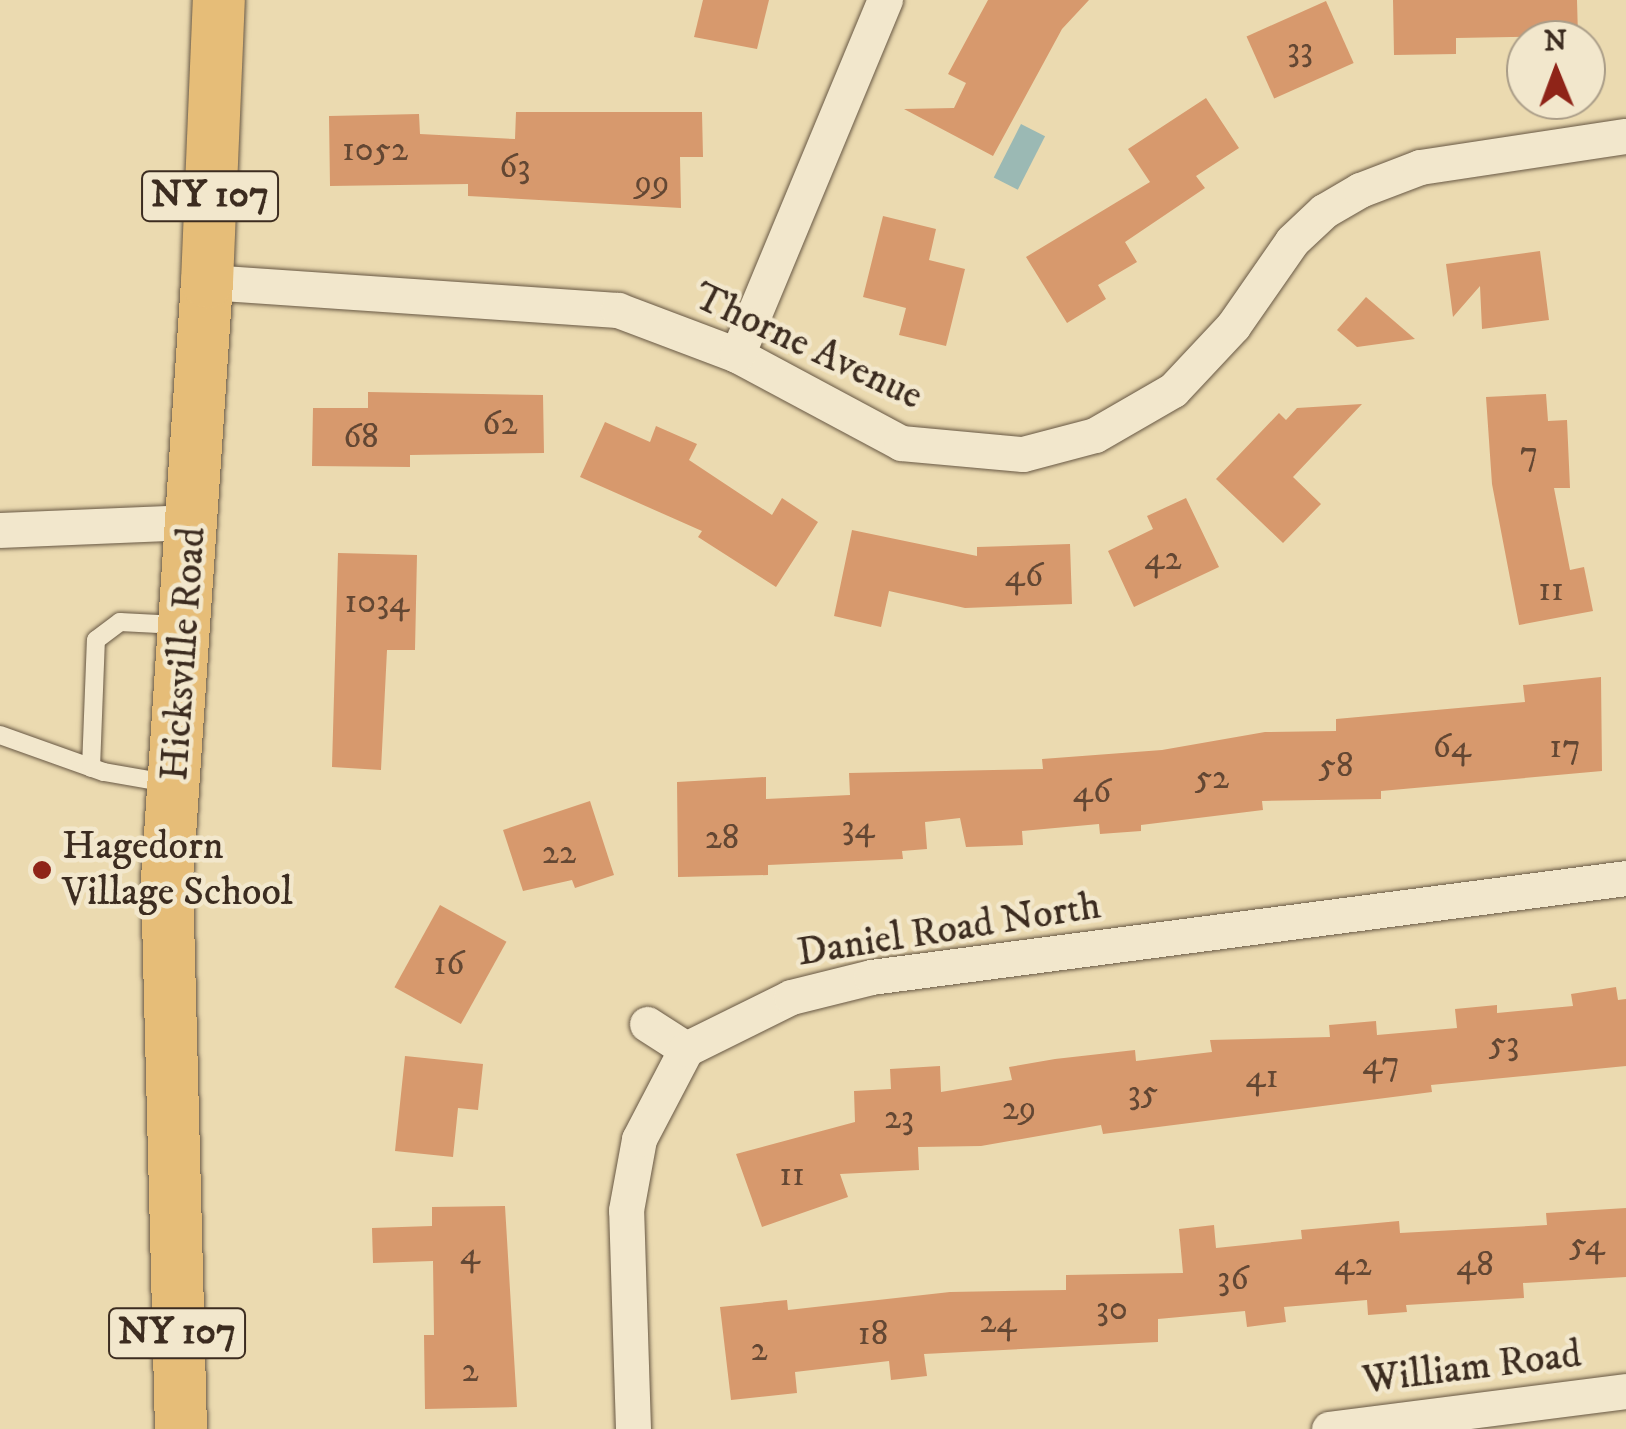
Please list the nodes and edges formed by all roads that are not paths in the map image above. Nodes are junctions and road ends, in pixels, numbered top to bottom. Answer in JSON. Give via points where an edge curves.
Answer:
{"nodes":[{"id":1,"x":219,"y":0,"type":"edge"},
{"id":2,"x":885,"y":0,"type":"edge"},
{"id":3,"x":1626,"y":136,"type":"edge"},
{"id":4,"x":208,"y":282,"type":"junction"},
{"id":5,"x":738,"y":354,"type":"junction"},
{"id":6,"x":193,"y":505,"type":"junction"},
{"id":7,"x":0,"y":530,"type":"edge"},
{"id":8,"x":183,"y":625,"type":"junction"},
{"id":9,"x":0,"y":735,"type":"edge"},
{"id":10,"x":91,"y":768,"type":"junction"},
{"id":11,"x":176,"y":784,"type":"junction"},
{"id":12,"x":1626,"y":878,"type":"edge"},
{"id":13,"x":648,"y":1024,"type":"dead end"},
{"id":14,"x":686,"y":1050,"type":"junction"},
{"id":15,"x":1626,"y":1391,"type":"edge"},
{"id":16,"x":181,"y":1429,"type":"edge"},
{"id":17,"x":633,"y":1429,"type":"edge"},
{"id":18,"x":1329,"y":1429,"type":"edge"}],
"edges":[{"from":1,"to":4,"type":"main road","name":"Hicksville Road","number":"NY 107"},
{"from":2,"to":5,"type":"street"},
{"from":3,"to":5,"type":"street","name":"Thorne Avenue","via":[[1420,167],[1360,190],[1292,241],[1233,326],[1173,390],[1095,435],[1022,454],[901,443]]},
{"from":4,"to":5,"type":"street","name":"Thorne Avenue","via":[[618,310]]},
{"from":4,"to":6,"type":"main road","name":"Hicksville Road"},
{"from":6,"to":7,"type":"street"},
{"from":6,"to":8,"type":"main road","name":"Hicksville Road","number":"NY 107"},
{"from":8,"to":10,"type":"lane","via":[[120,622],[96,640]]},
{"from":8,"to":11,"type":"main road","name":"Hicksville Road","number":"NY 107"},
{"from":9,"to":10,"type":"lane"},
{"from":10,"to":11,"type":"lane"},
{"from":11,"to":16,"type":"main road","name":"Hicksville Road","number":"NY 107","via":[[167,879]]},
{"from":12,"to":14,"type":"street","name":"Daniel Road North","via":[[871,977],[790,997]]},
{"from":13,"to":14,"type":"street"},
{"from":14,"to":17,"type":"street","via":[[639,1139],[626,1210]]},
{"from":15,"to":18,"type":"street","name":"William Road"}]}
